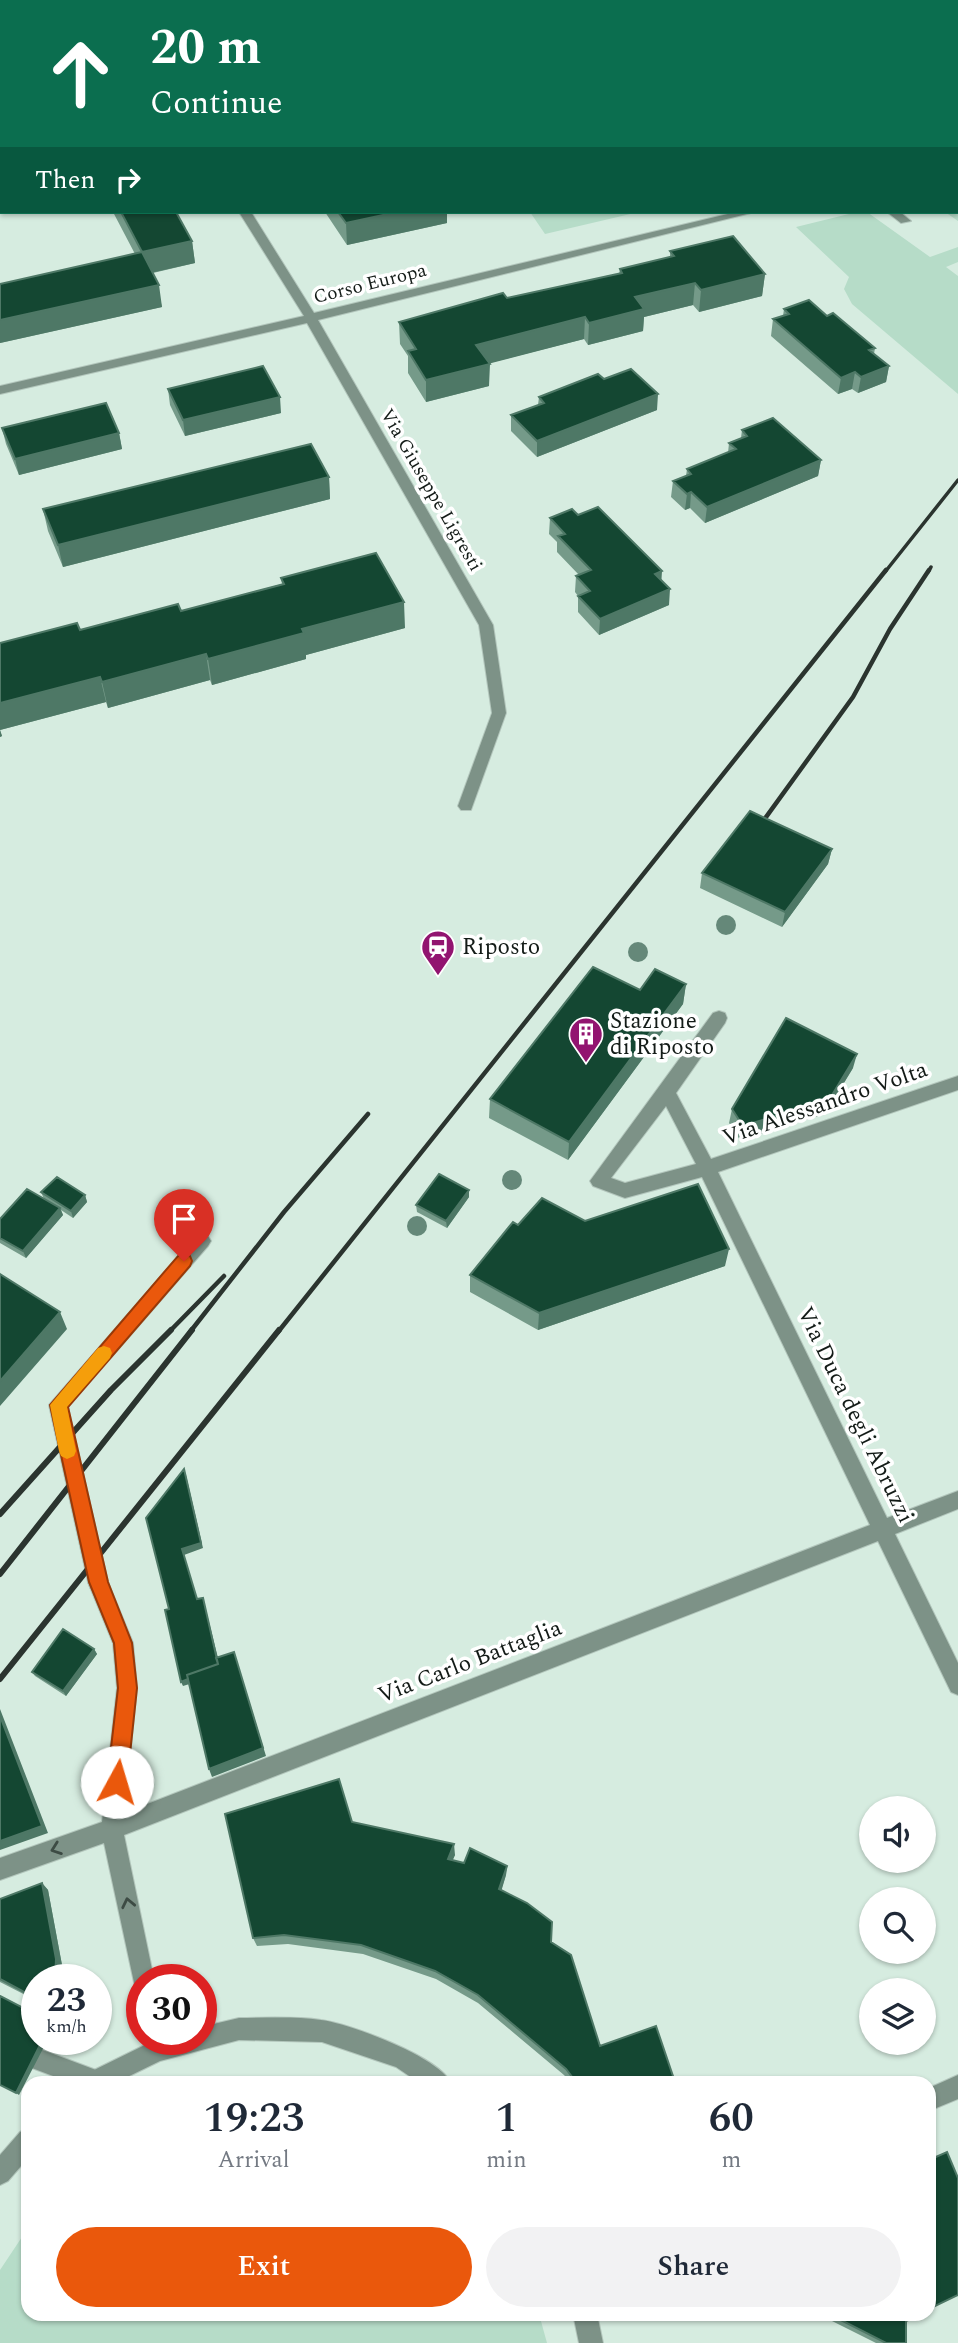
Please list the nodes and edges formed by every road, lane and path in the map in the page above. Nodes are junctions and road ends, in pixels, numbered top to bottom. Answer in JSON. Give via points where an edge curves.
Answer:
{"nodes":[{"id":1,"x":246,"y":214,"type":"edge"},
{"id":2,"x":741,"y":214,"type":"edge"},
{"id":3,"x":896,"y":214,"type":"edge"},
{"id":4,"x":905,"y":221,"type":"dead end"},
{"id":5,"x":311,"y":318,"type":"junction"},
{"id":6,"x":0,"y":390,"type":"edge"},
{"id":7,"x":466,"y":806,"type":"dead end"},
{"id":8,"x":719,"y":1017,"type":"dead end"},
{"id":9,"x":958,"y":1083,"type":"edge"},
{"id":10,"x":667,"y":1092,"type":"junction"},
{"id":11,"x":707,"y":1168,"type":"junction"},
{"id":12,"x":202,"y":1241,"type":"dead end"},
{"id":13,"x":958,"y":1500,"type":"edge"},
{"id":14,"x":884,"y":1531,"type":"junction"},
{"id":15,"x":958,"y":1685,"type":"edge"},
{"id":16,"x":112,"y":1829,"type":"junction"},
{"id":17,"x":0,"y":1869,"type":"edge"},
{"id":18,"x":140,"y":1964,"type":"edge"},
{"id":19,"x":217,"y":2033,"type":"edge"},
{"id":20,"x":0,"y":2045,"type":"edge"},
{"id":21,"x":138,"y":2055,"type":"edge"},
{"id":22,"x":80,"y":2076,"type":"edge"},
{"id":23,"x":105,"y":2076,"type":"edge"},
{"id":24,"x":429,"y":2076,"type":"edge"},
{"id":25,"x":958,"y":2087,"type":"edge"},
{"id":26,"x":936,"y":2097,"type":"edge"},
{"id":27,"x":21,"y":2148,"type":"edge"},
{"id":28,"x":0,"y":2173,"type":"edge"},
{"id":29,"x":586,"y":2321,"type":"edge"},
{"id":30,"x":591,"y":2343,"type":"edge"}],
"edges":[{"from":1,"to":5,"type":"street","name":"Via Giuseppe Ligresti"},
{"from":2,"to":5,"type":"street","name":"Corso Europa"},
{"from":3,"to":4,"type":"street"},
{"from":5,"to":6,"type":"street","name":"Corso Europa"},
{"from":5,"to":7,"type":"street","name":"Via Giuseppe Ligresti","via":[[486,625],[499,713]]},
{"from":8,"to":10,"type":"street"},
{"from":9,"to":11,"type":"street","name":"Via Alessandro Volta"},
{"from":10,"to":11,"type":"street","name":"Via Duca degli Abruzzi"},
{"from":10,"to":11,"type":"street","name":"Via Alessandro Volta","via":[[599,1181],[625,1191]]},
{"from":11,"to":14,"type":"street","name":"Via Duca degli Abruzzi"},
{"from":12,"to":16,"type":"street","via":[[58,1405],[99,1582],[123,1643],[127,1688]]},
{"from":13,"to":14,"type":"street","name":"Via Carlo Battaglia"},
{"from":14,"to":15,"type":"street","name":"Via Duca degli Abruzzi"},
{"from":14,"to":16,"type":"street","name":"Via Carlo Battaglia"},
{"from":16,"to":17,"type":"street","name":"Via Carlo Battaglia","one_way":true},
{"from":18,"to":16,"type":"street","one_way":true},
{"from":19,"to":24,"type":"street","via":[[239,2029],[322,2031],[402,2058]]},
{"from":20,"to":22,"type":"street"},
{"from":21,"to":23,"type":"street"},
{"from":25,"to":26,"type":"street"},
{"from":27,"to":28,"type":"street"},
{"from":29,"to":30,"type":"street"}]}
